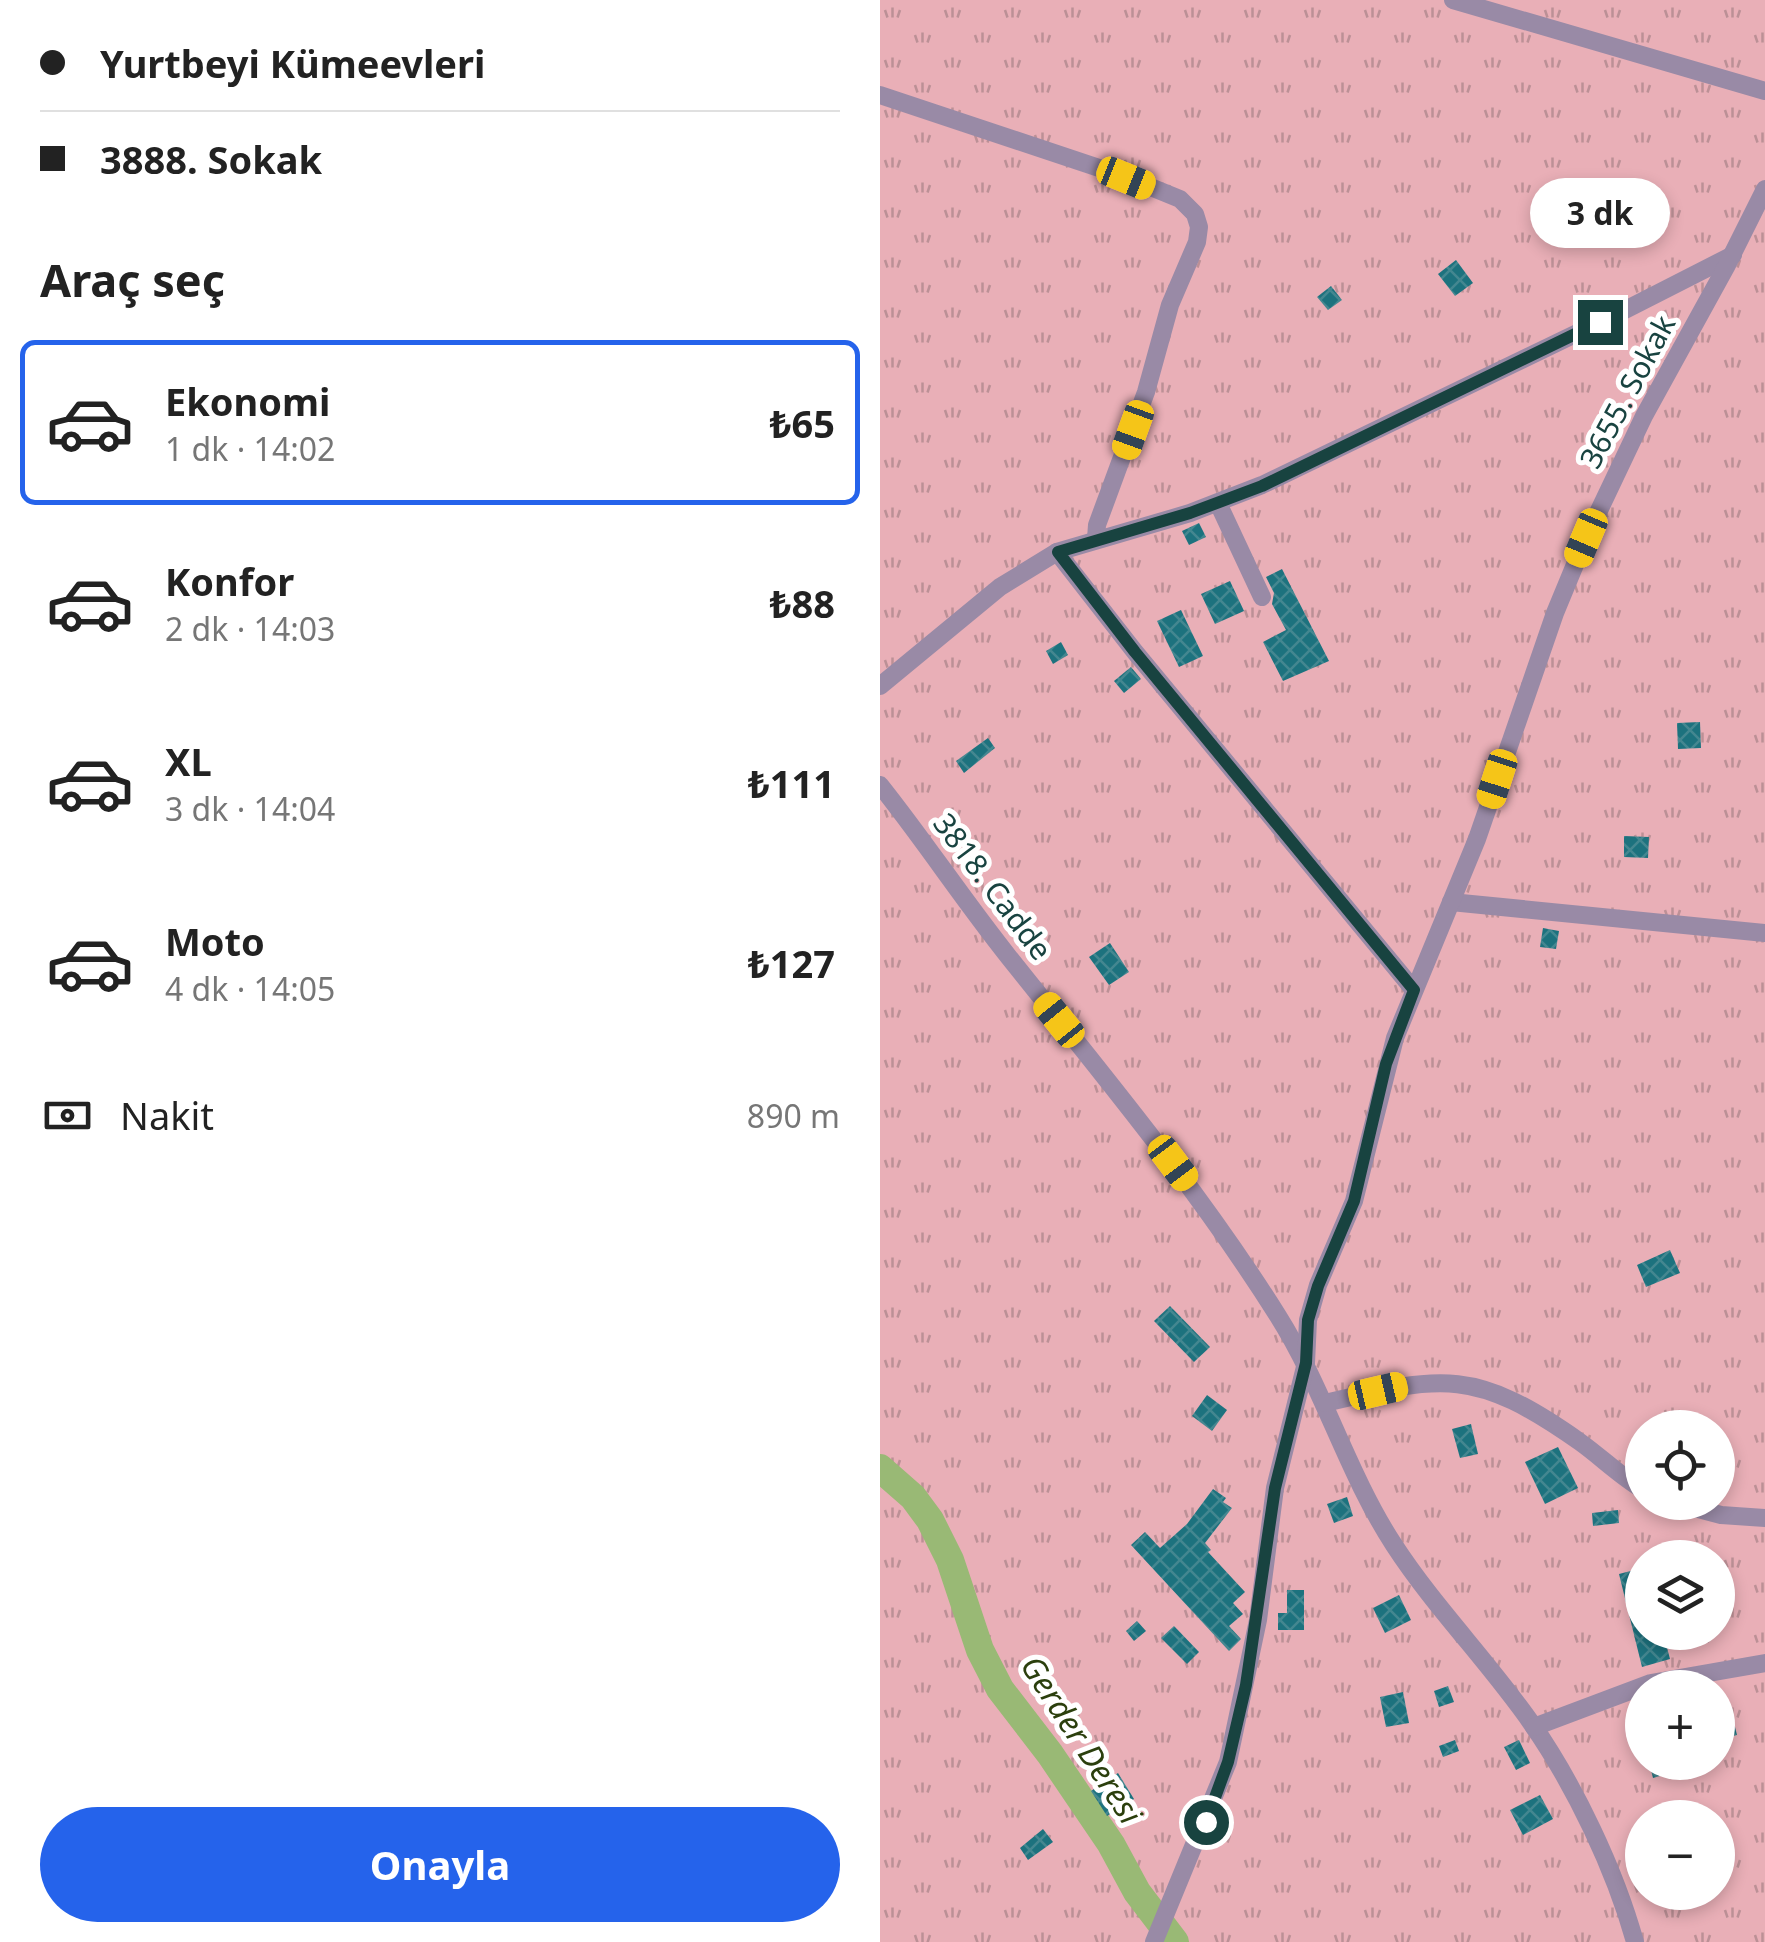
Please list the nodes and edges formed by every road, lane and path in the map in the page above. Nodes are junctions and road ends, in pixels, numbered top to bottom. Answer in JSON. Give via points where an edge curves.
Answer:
{"nodes":[{"id":1,"x":1452,"y":0,"type":"edge"},
{"id":2,"x":1765,"y":91,"type":"edge"},
{"id":3,"x":880,"y":95,"type":"edge"},
{"id":4,"x":1765,"y":189,"type":"edge"},
{"id":5,"x":1733,"y":255,"type":"junction"},
{"id":6,"x":1218,"y":504,"type":"junction"},
{"id":7,"x":1096,"y":539,"type":"junction"},
{"id":8,"x":1058,"y":552,"type":"junction"},
{"id":9,"x":1262,"y":598,"type":"dead end"},
{"id":10,"x":880,"y":686,"type":"edge"},
{"id":11,"x":880,"y":785,"type":"edge"},
{"id":12,"x":1451,"y":902,"type":"junction"},
{"id":13,"x":1765,"y":932,"type":"edge"},
{"id":14,"x":1414,"y":990,"type":"junction"},
{"id":15,"x":1306,"y":1363,"type":"junction"},
{"id":16,"x":1325,"y":1404,"type":"junction"},
{"id":17,"x":1625,"y":1476,"type":"edge"},
{"id":18,"x":1735,"y":1516,"type":"edge"},
{"id":19,"x":1765,"y":1518,"type":"edge"},
{"id":20,"x":1765,"y":1663,"type":"edge"},
{"id":21,"x":1534,"y":1727,"type":"junction"},
{"id":22,"x":1155,"y":1941,"type":"edge"},
{"id":23,"x":1635,"y":1942,"type":"edge"}],
"edges":[{"from":1,"to":2,"type":"street"},
{"from":3,"to":7,"type":"street","via":[[1126,178],[1180,199],[1195,214],[1198,242],[1170,305]]},
{"from":4,"to":5,"type":"street","name":"3655. Sokak"},
{"from":5,"to":6,"type":"street"},
{"from":5,"to":12,"type":"street","name":"3655. Sokak","via":[[1603,498]]},
{"from":6,"to":7,"type":"street"},
{"from":6,"to":9,"type":"street"},
{"from":7,"to":8,"type":"street"},
{"from":8,"to":10,"type":"street","via":[[989,595]]},
{"from":8,"to":14,"type":"street"},
{"from":11,"to":15,"type":"street","name":"3818. Cadde","via":[[1201,1200]]},
{"from":12,"to":13,"type":"street"},
{"from":12,"to":14,"type":"street","name":"3655. Sokak"},
{"from":14,"to":15,"type":"street","name":"3655. Sokak","via":[[1386,1064],[1354,1201],[1315,1296]]},
{"from":15,"to":16,"type":"street","name":"3818. Cadde"},
{"from":15,"to":22,"type":"street","name":"3655. Sokak","via":[[1275,1488],[1235,1735]]},
{"from":16,"to":17,"type":"street","via":[[1404,1384],[1475,1385],[1562,1430]]},
{"from":16,"to":21,"type":"street","name":"3818. Cadde","via":[[1392,1542]]},
{"from":18,"to":19,"type":"street"},
{"from":20,"to":21,"type":"street","via":[[1651,1683]]},
{"from":21,"to":23,"type":"street","name":"3818. Cadde","via":[[1604,1854]]}]}
